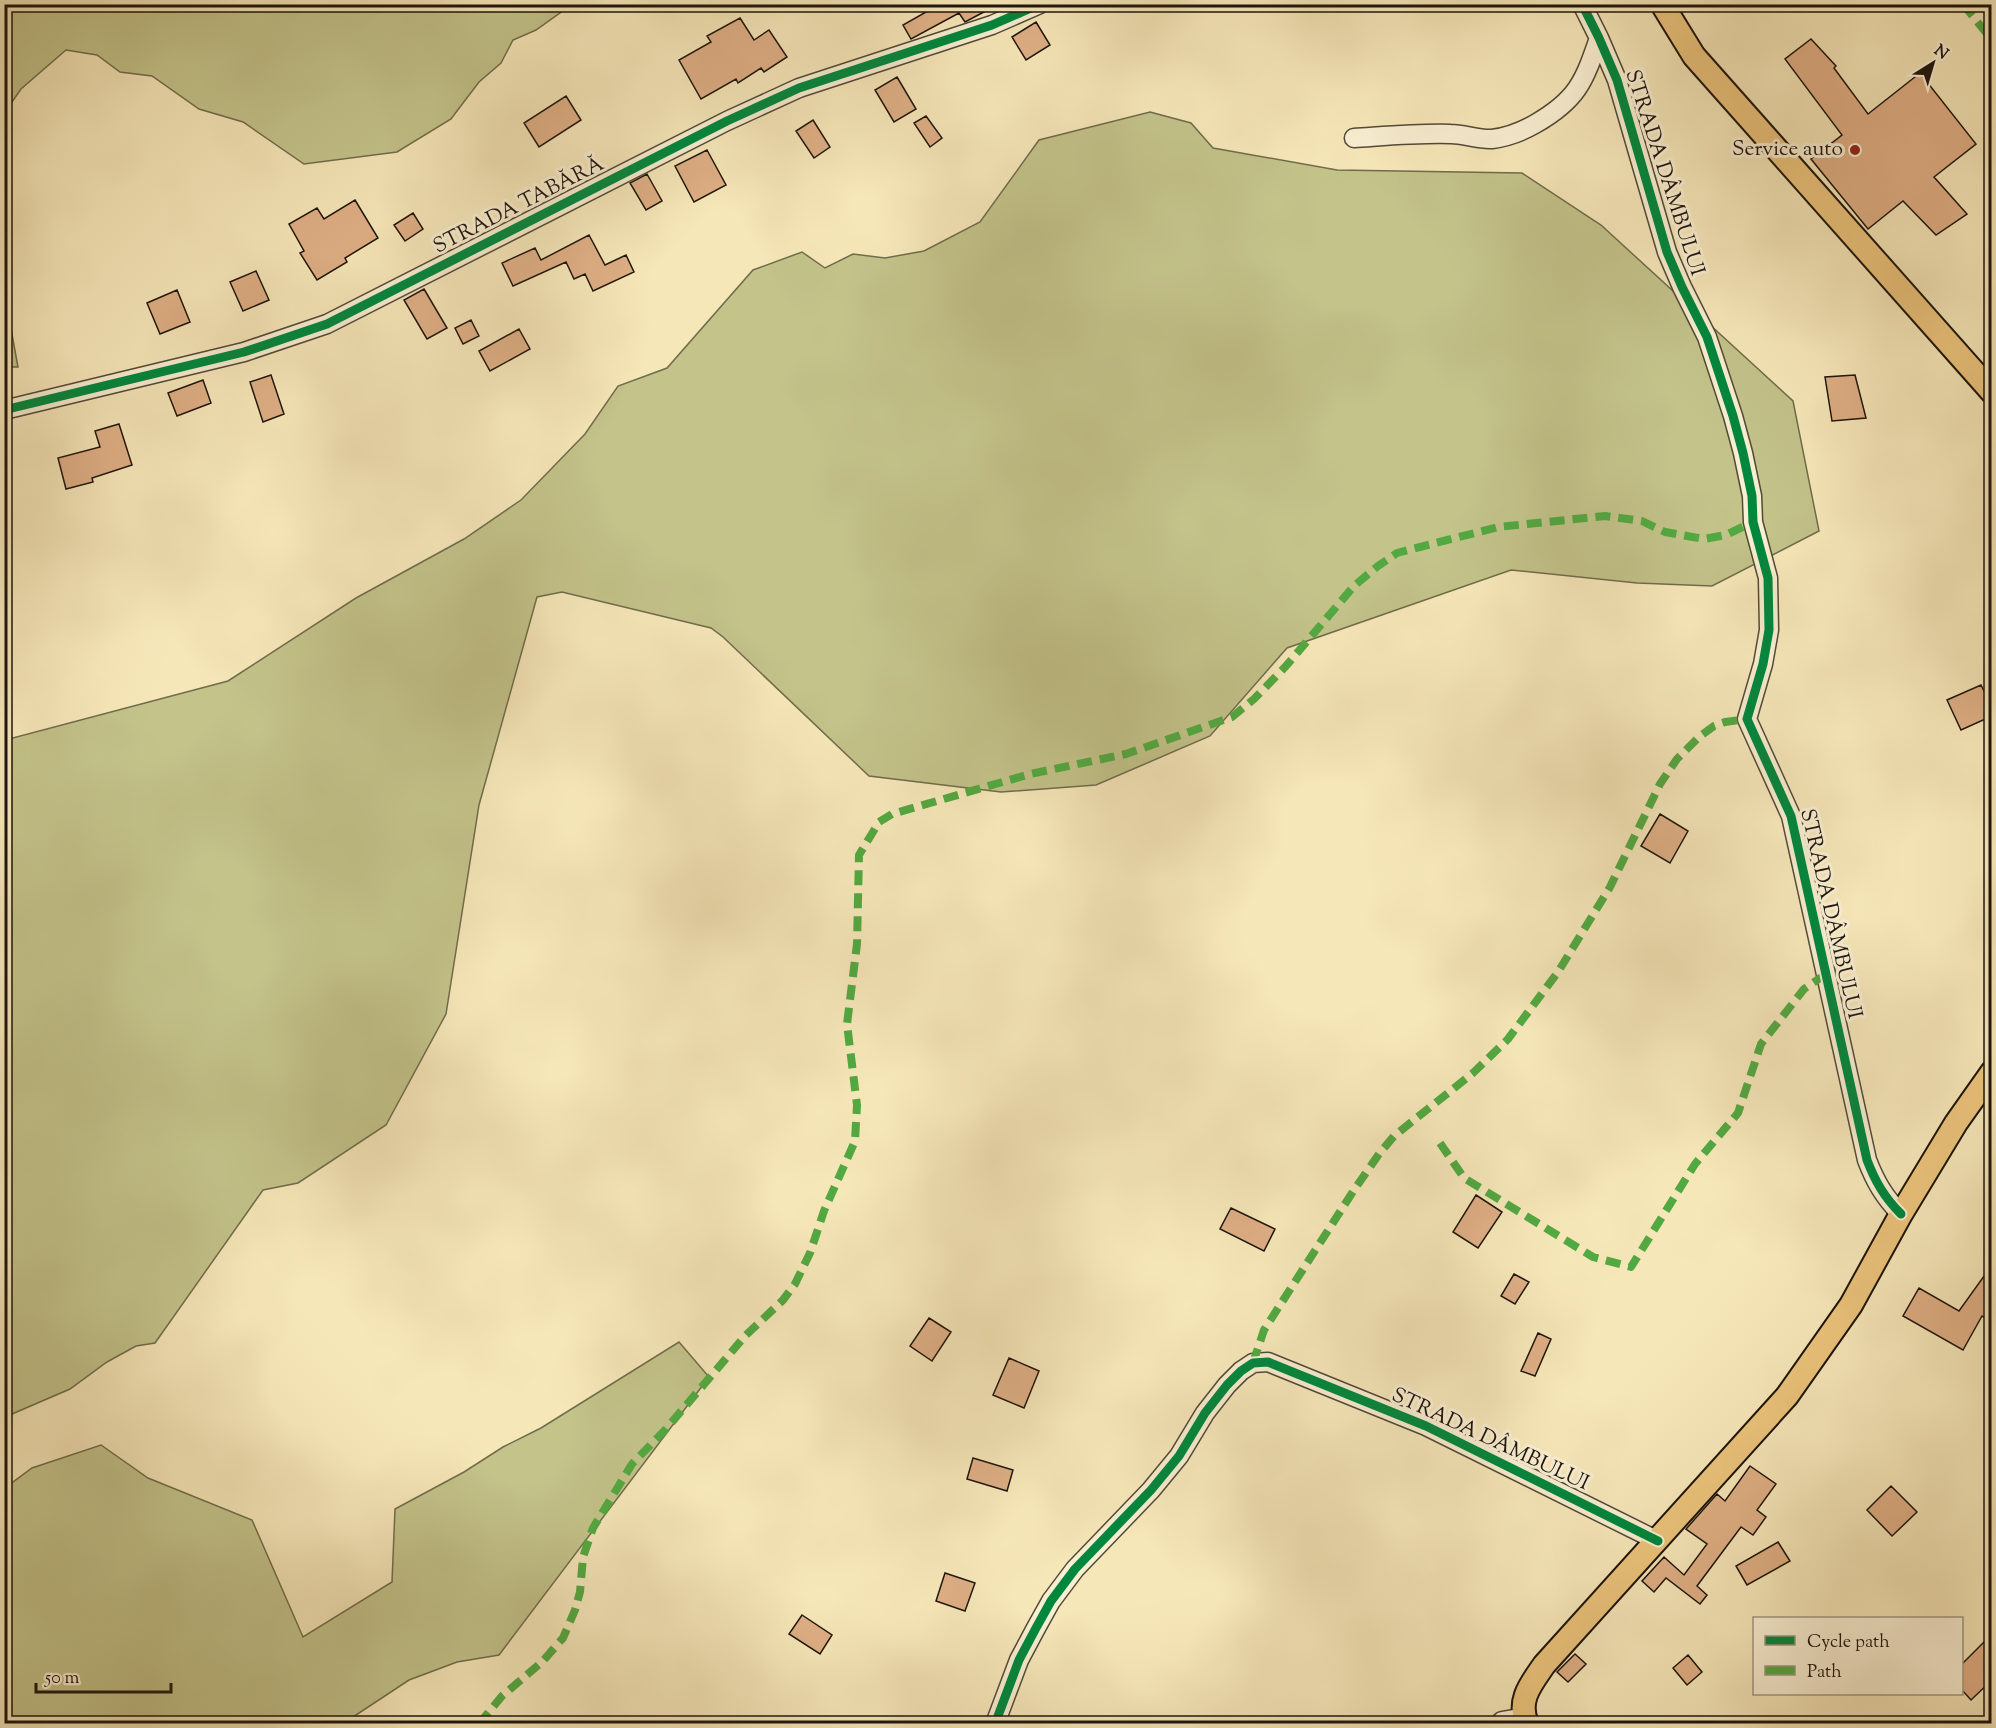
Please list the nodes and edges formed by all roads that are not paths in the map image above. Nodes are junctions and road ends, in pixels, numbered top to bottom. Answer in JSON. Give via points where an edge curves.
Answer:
{"nodes":[{"id":1,"x":1040,"y":4,"type":"edge"},
{"id":2,"x":1582,"y":4,"type":"edge"},
{"id":3,"x":1662,"y":4,"type":"edge"},
{"id":4,"x":1599,"y":38,"type":"junction"},
{"id":5,"x":1354,"y":138,"type":"dead end"},
{"id":6,"x":1992,"y":392,"type":"edge"},
{"id":7,"x":4,"y":410,"type":"edge"},
{"id":8,"x":1992,"y":1072,"type":"edge"},
{"id":9,"x":1900,"y":1214,"type":"junction"},
{"id":10,"x":1658,"y":1541,"type":"junction"},
{"id":11,"x":1526,"y":1720,"type":"edge"},
{"id":12,"x":995,"y":1724,"type":"edge"},
{"id":13,"x":1498,"y":1724,"type":"edge"}],
"edges":[{"from":1,"to":7,"type":"street","name":"STRADA TABĂRĂ","via":[[992,25],[799,88],[327,324],[244,352]]},
{"from":2,"to":4,"type":"street","name":"STRADA DÂMBULUI"},
{"from":3,"to":6,"type":"main road","via":[[1694,56]]},
{"from":4,"to":5,"type":"street","name":"STRADA DÂMBULUI","via":[[1590,66],[1572,98],[1518,134],[1490,139],[1444,134]]},
{"from":4,"to":9,"type":"street","name":"STRADA DÂMBULUI","via":[[1617,80],[1667,252],[1707,338],[1738,434],[1752,496],[1753,522],[1768,578],[1769,630],[1747,719],[1791,816],[1867,1160],[1886,1199]]},
{"from":8,"to":9,"type":"main road"},
{"from":9,"to":10,"type":"main road","via":[[1851,1305],[1787,1396]]},
{"from":10,"to":11,"type":"main road","via":[[1528,1686],[1523,1700]]},
{"from":10,"to":12,"type":"street","name":"STRADA DÂMBULUI","via":[[1426,1426],[1268,1362],[1253,1363],[1227,1385],[1152,1490],[1075,1569],[1051,1601],[1019,1660]]},
{"from":11,"to":13,"type":"street"}]}
